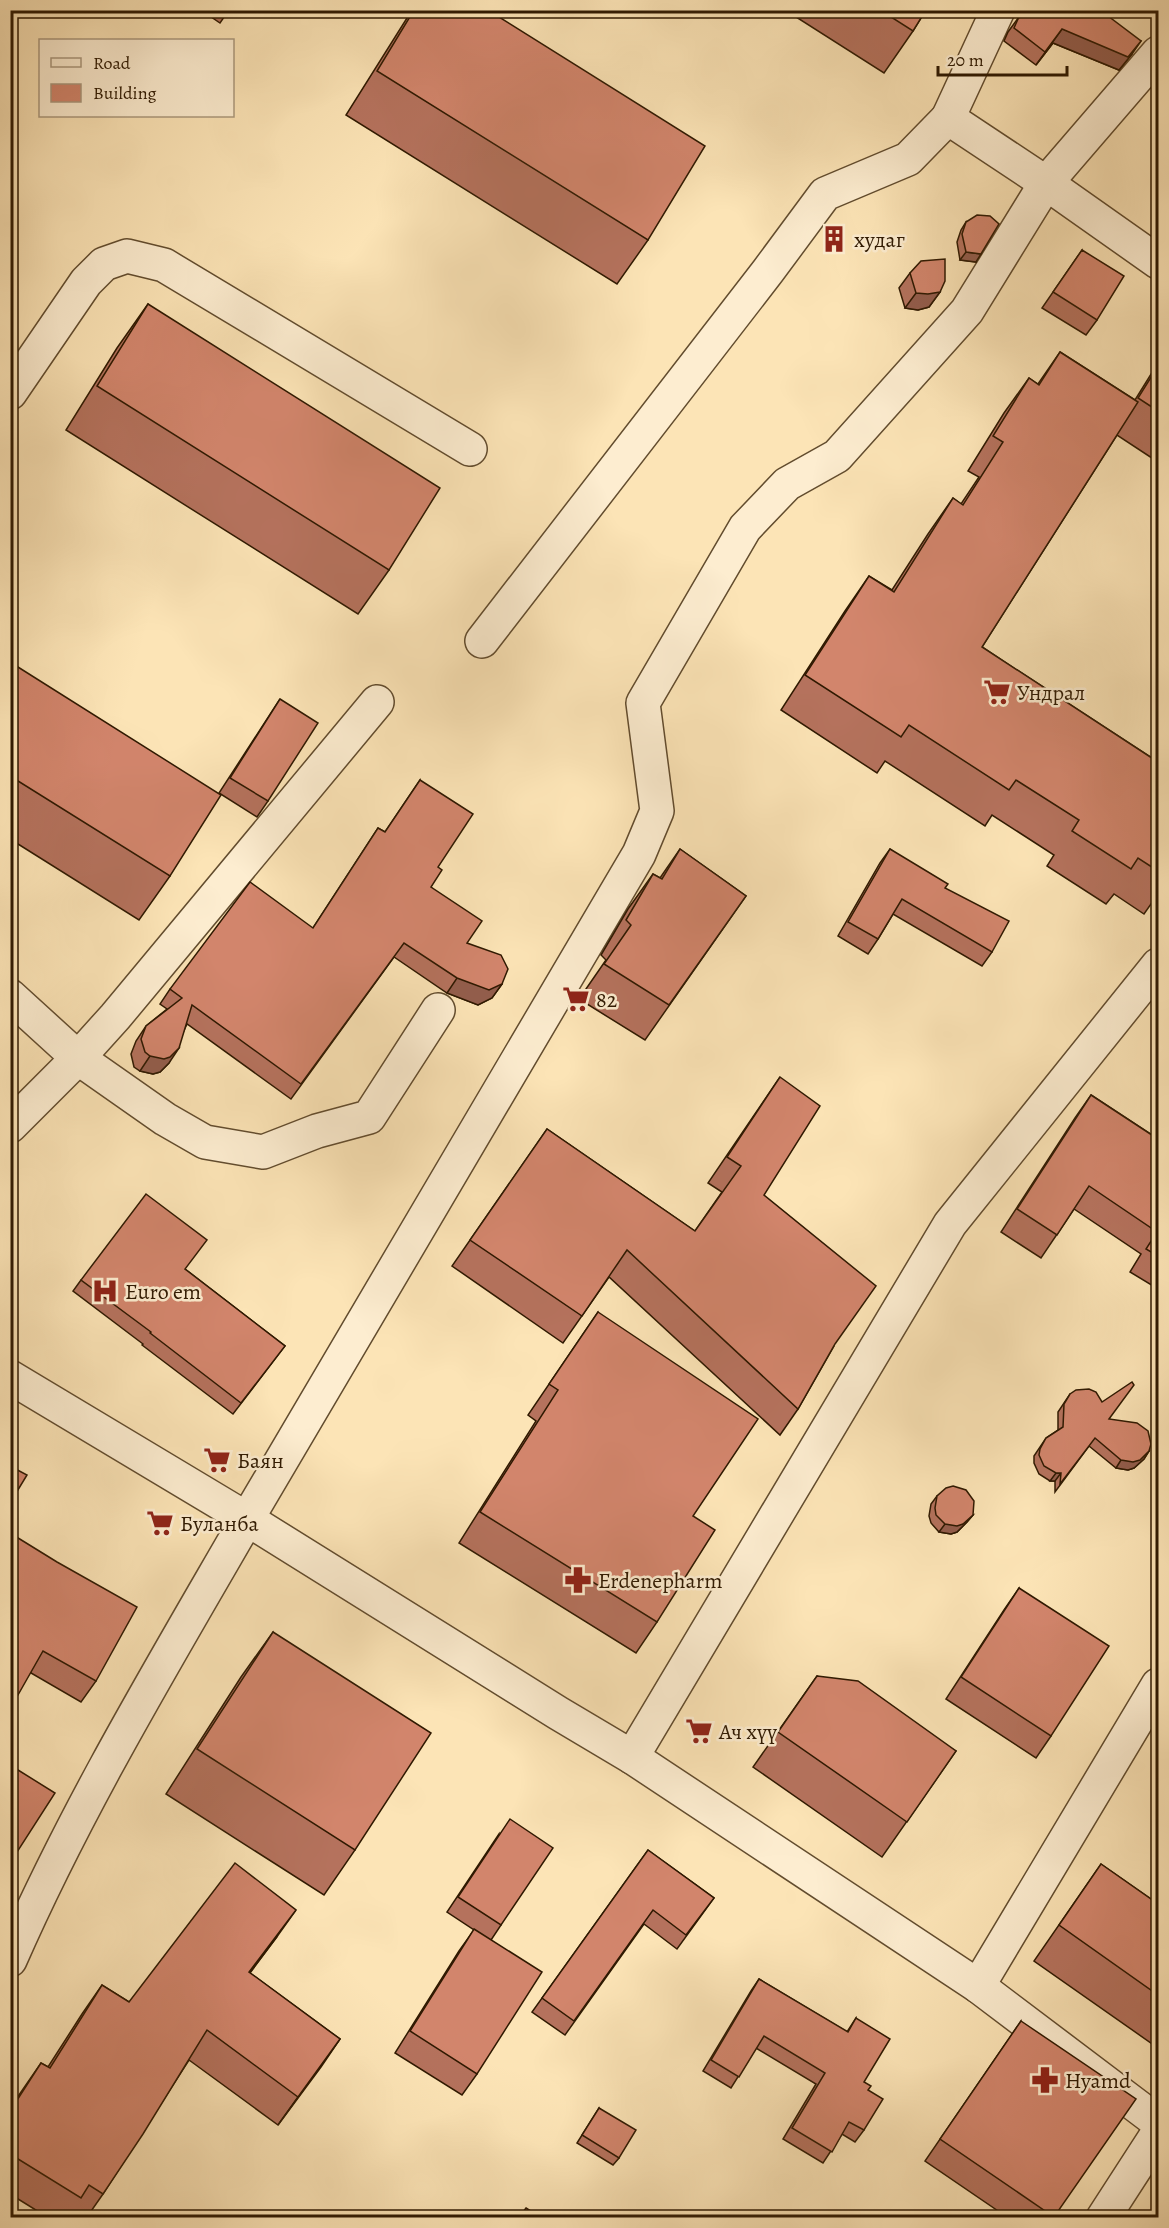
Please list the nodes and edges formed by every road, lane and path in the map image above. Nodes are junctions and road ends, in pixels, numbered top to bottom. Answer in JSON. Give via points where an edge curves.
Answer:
{"nodes":[{"id":1,"x":998,"y":10,"type":"edge"},
{"id":2,"x":1158,"y":53,"type":"edge"},
{"id":3,"x":948,"y":118,"type":"junction"},
{"id":4,"x":1046,"y":183,"type":"junction"},
{"id":5,"x":1158,"y":262,"type":"edge"},
{"id":6,"x":10,"y":393,"type":"edge"},
{"id":7,"x":470,"y":450,"type":"dead end"},
{"id":8,"x":482,"y":641,"type":"dead end"},
{"id":9,"x":377,"y":702,"type":"dead end"},
{"id":10,"x":1158,"y":964,"type":"edge"},
{"id":11,"x":10,"y":996,"type":"edge"},
{"id":12,"x":438,"y":1010,"type":"dead end"},
{"id":13,"x":78,"y":1058,"type":"junction"},
{"id":14,"x":10,"y":1126,"type":"edge"},
{"id":15,"x":10,"y":1377,"type":"edge"},
{"id":16,"x":247,"y":1519,"type":"junction"},
{"id":17,"x":1158,"y":1685,"type":"edge"},
{"id":18,"x":632,"y":1756,"type":"junction"},
{"id":19,"x":10,"y":1960,"type":"edge"},
{"id":20,"x":978,"y":1986,"type":"junction"},
{"id":21,"x":1158,"y":2122,"type":"edge"},
{"id":22,"x":1158,"y":2133,"type":"edge"},
{"id":23,"x":1103,"y":2217,"type":"edge"}],
"edges":[{"from":1,"to":3,"type":"street"},
{"from":2,"to":4,"type":"street"},
{"from":3,"to":4,"type":"street"},
{"from":3,"to":8,"type":"street","via":[[908,159],[825,194]]},
{"from":4,"to":5,"type":"street"},
{"from":4,"to":16,"type":"street","via":[[967,311],[837,456],[787,484],[745,528],[643,704],[657,811],[639,854]]},
{"from":6,"to":7,"type":"street","via":[[86,282],[104,264],[127,256],[164,265]]},
{"from":9,"to":13,"type":"street"},
{"from":10,"to":18,"type":"street","via":[[950,1224]]},
{"from":11,"to":13,"type":"street"},
{"from":12,"to":13,"type":"street","via":[[369,1117],[317,1131],[263,1152],[205,1142]]},
{"from":13,"to":14,"type":"street"},
{"from":15,"to":16,"type":"street"},
{"from":16,"to":18,"type":"street"},
{"from":16,"to":19,"type":"street","via":[[93,1793]]},
{"from":17,"to":20,"type":"street"},
{"from":18,"to":20,"type":"street"},
{"from":20,"to":21,"type":"street"},
{"from":22,"to":23,"type":"street"}]}
